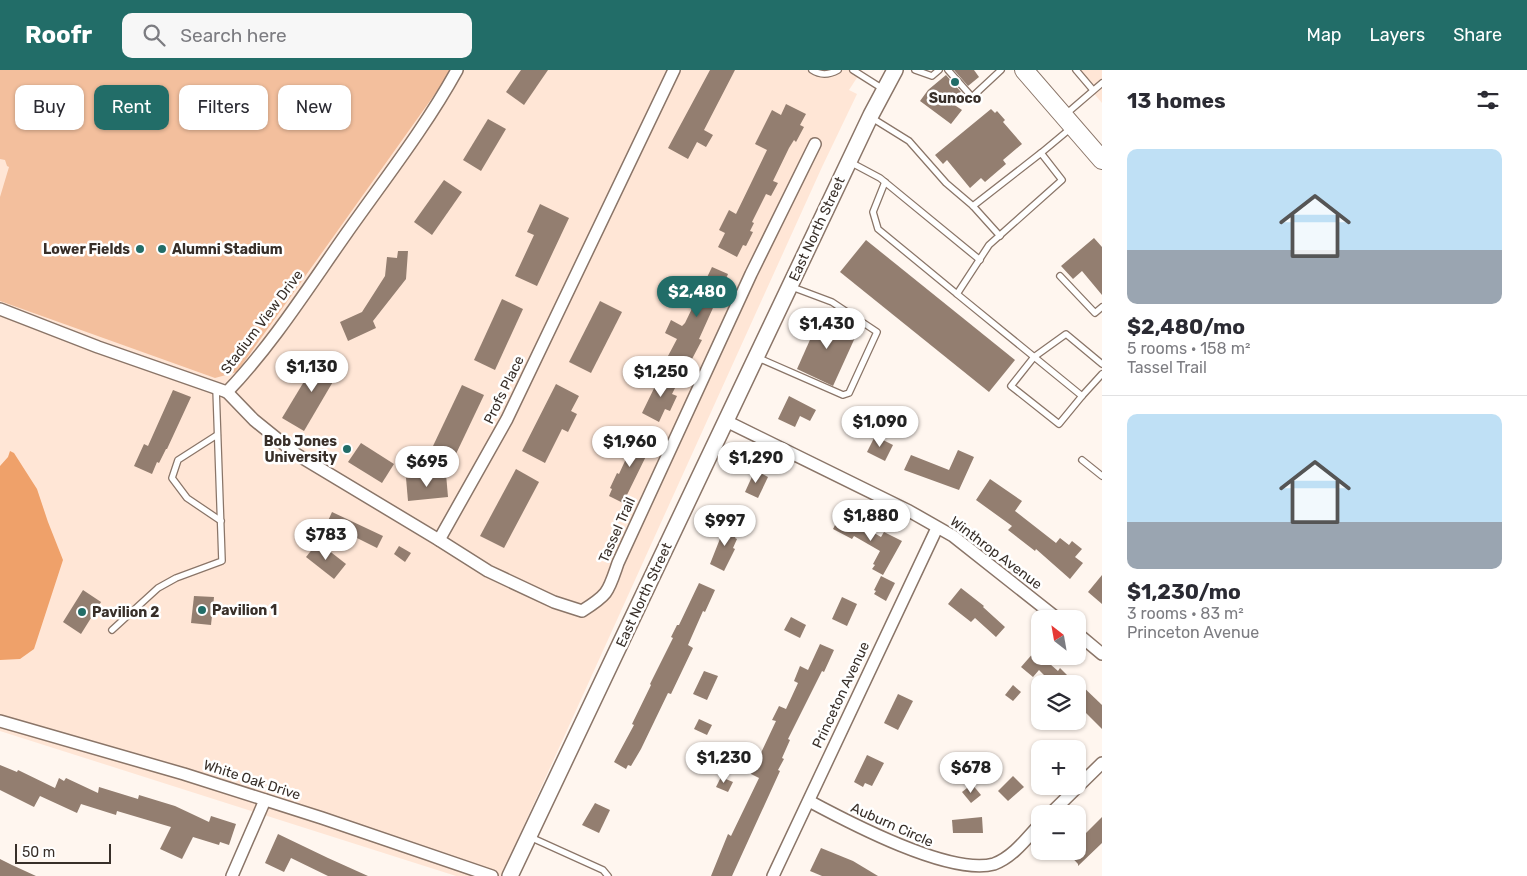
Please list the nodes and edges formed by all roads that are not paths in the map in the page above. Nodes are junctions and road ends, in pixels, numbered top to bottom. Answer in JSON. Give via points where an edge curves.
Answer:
{"nodes":[{"id":1,"x":457,"y":70,"type":"edge"},
{"id":2,"x":674,"y":70,"type":"edge"},
{"id":3,"x":812,"y":70,"type":"edge"},
{"id":4,"x":838,"y":70,"type":"edge"},
{"id":5,"x":853,"y":70,"type":"edge"},
{"id":6,"x":895,"y":70,"type":"edge"},
{"id":7,"x":915,"y":70,"type":"edge"},
{"id":8,"x":939,"y":70,"type":"edge"},
{"id":9,"x":948,"y":70,"type":"edge"},
{"id":10,"x":1001,"y":70,"type":"edge"},
{"id":11,"x":1024,"y":70,"type":"edge"},
{"id":12,"x":1076,"y":70,"type":"edge"},
{"id":13,"x":1102,"y":83,"type":"edge"},
{"id":14,"x":885,"y":90,"type":"junction"},
{"id":15,"x":1093,"y":90,"type":"junction"},
{"id":16,"x":870,"y":117,"type":"junction"},
{"id":17,"x":1068,"y":121,"type":"junction"},
{"id":18,"x":815,"y":144,"type":"dead end"},
{"id":19,"x":1041,"y":153,"type":"junction"},
{"id":20,"x":1102,"y":160,"type":"edge"},
{"id":21,"x":849,"y":162,"type":"junction"},
{"id":22,"x":885,"y":182,"type":"junction"},
{"id":23,"x":973,"y":206,"type":"junction"},
{"id":24,"x":1000,"y":236,"type":"junction"},
{"id":25,"x":980,"y":260,"type":"junction"},
{"id":26,"x":1060,"y":276,"type":"dead end"},
{"id":27,"x":790,"y":286,"type":"junction"},
{"id":28,"x":957,"y":294,"type":"junction"},
{"id":29,"x":1102,"y":308,"type":"edge"},
{"id":30,"x":0,"y":309,"type":"edge"},
{"id":31,"x":756,"y":357,"type":"junction"},
{"id":32,"x":1034,"y":357,"type":"junction"},
{"id":33,"x":1102,"y":364,"type":"edge"},
{"id":34,"x":1102,"y":374,"type":"edge"},
{"id":35,"x":221,"y":390,"type":"junction"},
{"id":36,"x":1082,"y":396,"type":"junction"},
{"id":37,"x":726,"y":421,"type":"junction"},
{"id":38,"x":217,"y":435,"type":"junction"},
{"id":39,"x":1082,"y":460,"type":"dead end"},
{"id":40,"x":1102,"y":476,"type":"edge"},
{"id":41,"x":221,"y":521,"type":"junction"},
{"id":42,"x":937,"y":528,"type":"junction"},
{"id":43,"x":439,"y":540,"type":"junction"},
{"id":44,"x":1047,"y":610,"type":"edge"},
{"id":45,"x":112,"y":630,"type":"dead end"},
{"id":46,"x":1086,"y":641,"type":"edge"},
{"id":47,"x":1102,"y":654,"type":"edge"},
{"id":48,"x":0,"y":721,"type":"edge"},
{"id":49,"x":1102,"y":763,"type":"edge"},
{"id":50,"x":265,"y":800,"type":"junction"},
{"id":51,"x":810,"y":801,"type":"junction"},
{"id":52,"x":1059,"y":805,"type":"edge"},
{"id":53,"x":1031,"y":833,"type":"edge"},
{"id":54,"x":529,"y":836,"type":"junction"},
{"id":55,"x":232,"y":876,"type":"edge"},
{"id":56,"x":492,"y":876,"type":"edge"},
{"id":57,"x":510,"y":876,"type":"edge"},
{"id":58,"x":608,"y":876,"type":"edge"},
{"id":59,"x":773,"y":876,"type":"edge"}],
"edges":[{"from":1,"to":35,"type":"street","name":"Stadium View Drive","via":[[430,115],[250,367]]},
{"from":2,"to":43,"type":"street","name":"Profs Place","via":[[507,419]]},
{"from":3,"to":4,"type":"lane","via":[[818,74]]},
{"from":5,"to":14,"type":"lane"},
{"from":6,"to":14,"type":"main road","name":"East North Street"},
{"from":7,"to":8,"type":"lane","via":[[932,76]]},
{"from":9,"to":10,"type":"lane","via":[[972,97]]},
{"from":11,"to":17,"type":"main road"},
{"from":12,"to":15,"type":"lane"},
{"from":13,"to":15,"type":"lane"},
{"from":14,"to":16,"type":"main road","name":"East North Street"},
{"from":15,"to":17,"type":"lane"},
{"from":16,"to":21,"type":"main road","name":"East North Street"},
{"from":16,"to":23,"type":"lane","via":[[909,141],[946,183]]},
{"from":17,"to":19,"type":"lane"},
{"from":17,"to":20,"type":"main road"},
{"from":18,"to":43,"type":"street","name":"Tassel Trail","via":[[751,274],[609,589],[602,598],[582,610],[554,602],[488,571]]},
{"from":19,"to":23,"type":"lane"},
{"from":19,"to":24,"type":"lane","via":[[1062,180]]},
{"from":21,"to":22,"type":"lane"},
{"from":21,"to":27,"type":"main road","name":"East North Street"},
{"from":22,"to":25,"type":"lane"},
{"from":22,"to":28,"type":"lane","via":[[874,212],[878,229]]},
{"from":23,"to":24,"type":"lane"},
{"from":24,"to":25,"type":"lane"},
{"from":25,"to":28,"type":"lane"},
{"from":26,"to":29,"type":"lane","via":[[1095,314]]},
{"from":27,"to":31,"type":"main road","name":"East North Street"},
{"from":27,"to":31,"type":"lane","via":[[832,302],[877,332],[849,393],[843,396]]},
{"from":28,"to":32,"type":"lane"},
{"from":30,"to":35,"type":"street","name":"Stadium View Drive"},
{"from":31,"to":37,"type":"main road","name":"East North Street"},
{"from":32,"to":33,"type":"lane","via":[[1066,334]]},
{"from":32,"to":36,"type":"lane"},
{"from":32,"to":36,"type":"lane","via":[[1011,386],[1059,424]]},
{"from":34,"to":36,"type":"lane"},
{"from":35,"to":38,"type":"lane"},
{"from":35,"to":43,"type":"street","via":[[296,454]]},
{"from":37,"to":42,"type":"street","name":"Winthrop Avenue"},
{"from":37,"to":54,"type":"main road","name":"East North Street"},
{"from":38,"to":41,"type":"lane"},
{"from":38,"to":41,"type":"lane","via":[[178,460],[172,478],[188,498]]},
{"from":39,"to":40,"type":"lane"},
{"from":41,"to":45,"type":"lane","via":[[222,561],[158,588]]},
{"from":42,"to":44,"type":"street","name":"Winthrop Avenue","via":[[953,536]]},
{"from":42,"to":51,"type":"street","name":"Princeton Avenue"},
{"from":46,"to":47,"type":"street"},
{"from":48,"to":50,"type":"street","name":"White Oak Drive"},
{"from":49,"to":52,"type":"street"},
{"from":50,"to":55,"type":"street"},
{"from":50,"to":56,"type":"street","name":"White Oak Drive"},
{"from":51,"to":53,"type":"street","name":"Auburn Circle","via":[[911,852],[973,869],[1004,859]]},
{"from":51,"to":59,"type":"street","name":"Princeton Avenue"},
{"from":54,"to":57,"type":"main road","name":"East North Street"},
{"from":54,"to":58,"type":"lane","via":[[603,870]]}]}
